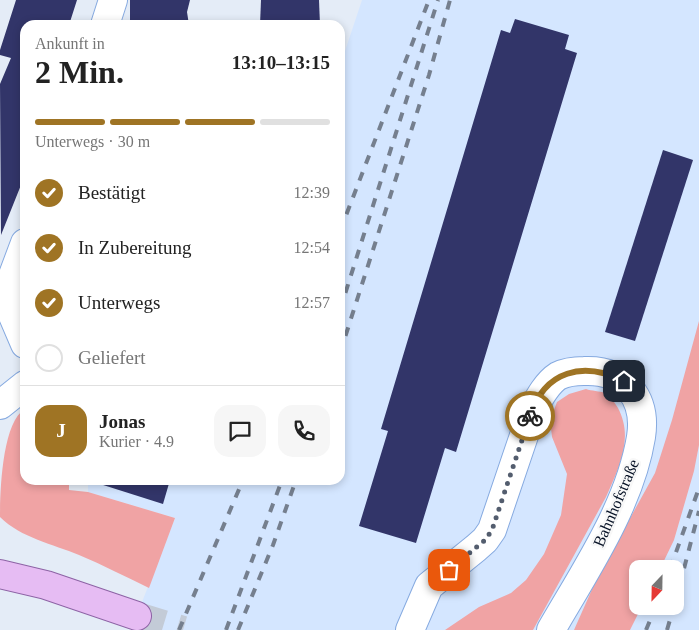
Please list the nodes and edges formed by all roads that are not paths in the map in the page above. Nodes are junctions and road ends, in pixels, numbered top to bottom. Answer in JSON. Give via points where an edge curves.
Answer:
{"nodes":[{"id":1,"x":113,"y":0,"type":"edge"},
{"id":2,"x":107,"y":20,"type":"edge"},
{"id":3,"x":20,"y":256,"type":"edge"},
{"id":4,"x":20,"y":332,"type":"edge"},
{"id":5,"x":20,"y":389,"type":"edge"},
{"id":6,"x":0,"y":405,"type":"edge"},
{"id":7,"x":0,"y":574,"type":"edge"},
{"id":8,"x":137,"y":616,"type":"tunnel mouth"},
{"id":9,"x":410,"y":630,"type":"edge"},
{"id":10,"x":551,"y":630,"type":"edge"}],
"edges":[{"from":1,"to":2,"type":"street"},
{"from":3,"to":4,"type":"street","via":[[13,275],[10,309]]},
{"from":5,"to":6,"type":"street"},
{"from":7,"to":8,"type":"main road","via":[[46,585]]},
{"from":9,"to":10,"type":"street","name":"Bahnhofstraße","via":[[429,586],[476,548],[492,530],[533,409],[542,392],[558,376],[575,371],[608,373],[624,381],[638,402],[642,421],[637,454],[610,525]]}]}
